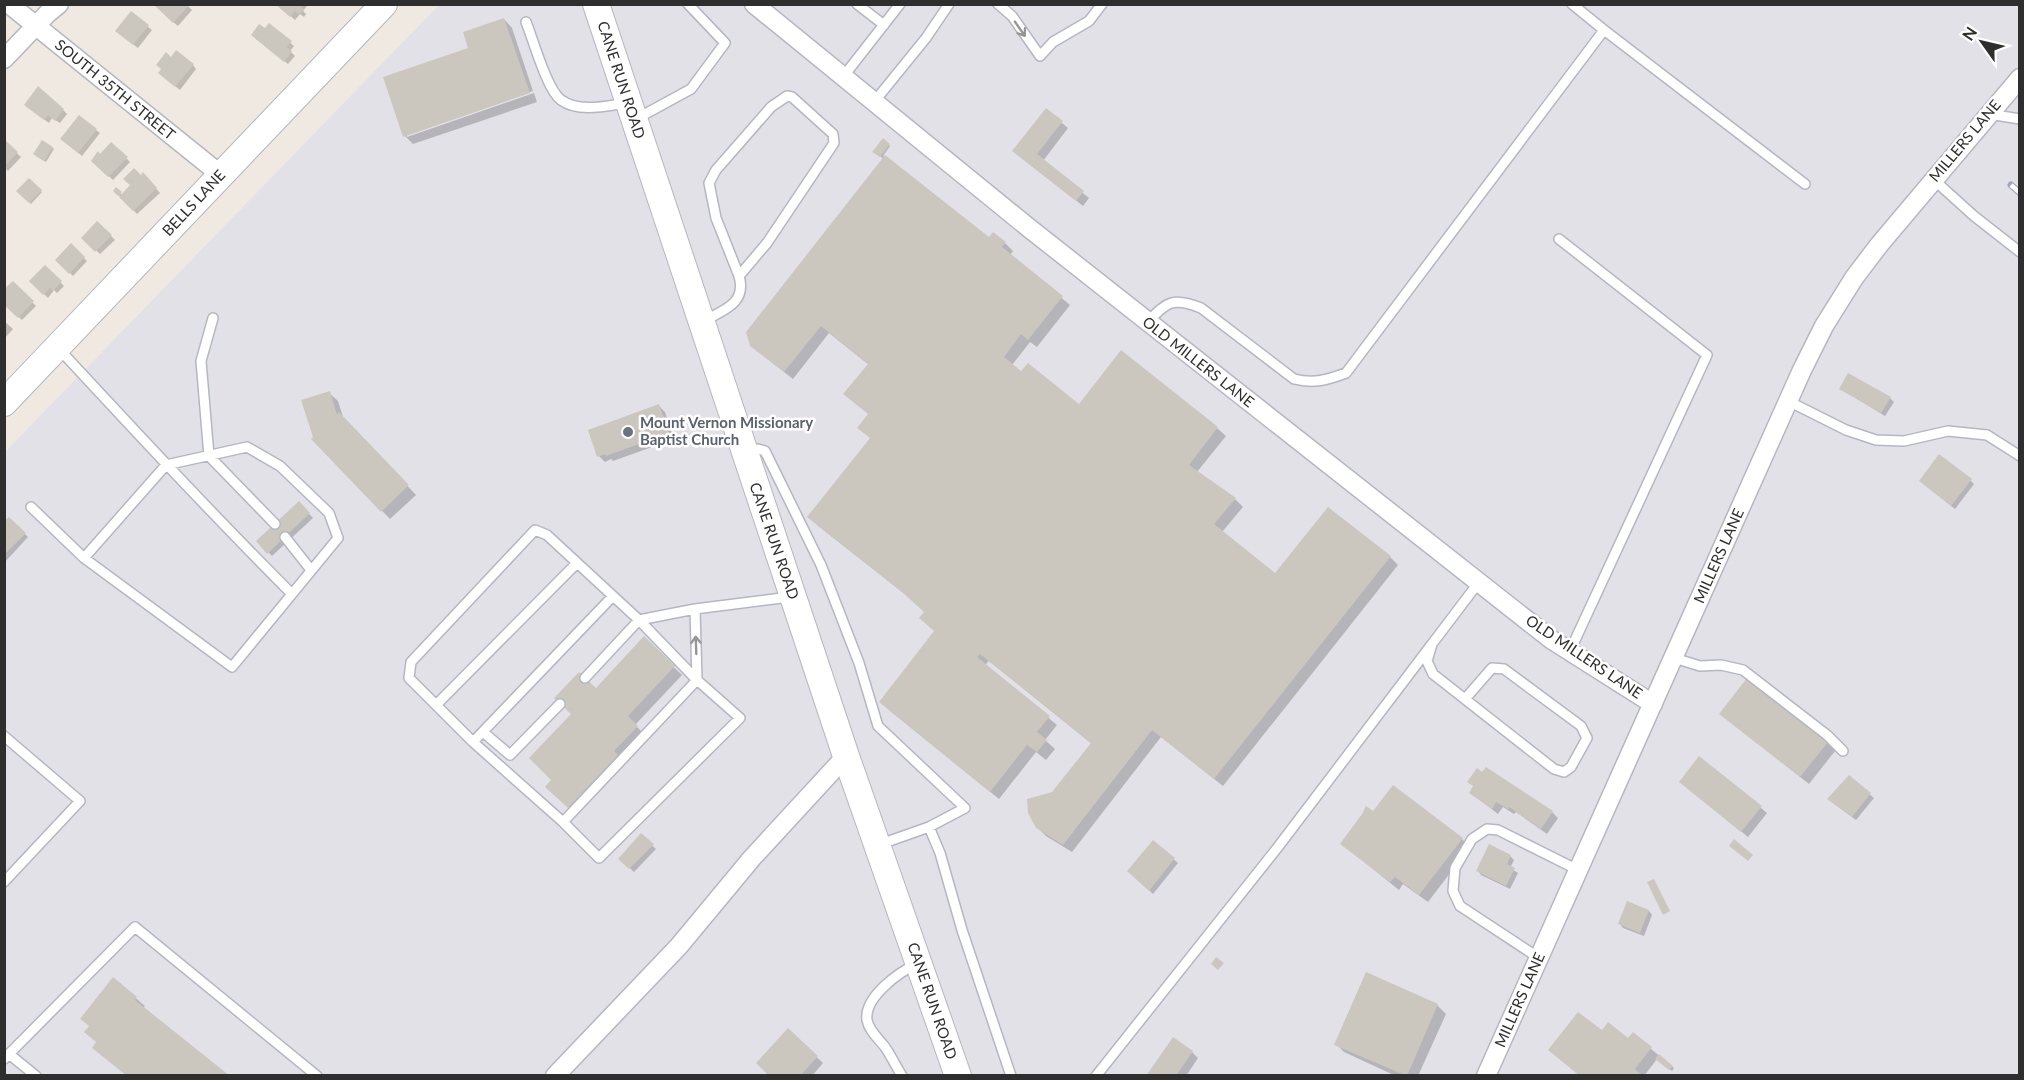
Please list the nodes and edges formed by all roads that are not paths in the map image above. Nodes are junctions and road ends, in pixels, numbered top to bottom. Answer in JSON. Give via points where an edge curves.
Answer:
{"nodes":[{"id":1,"x":9,"y":4,"type":"edge"},
{"id":2,"x":59,"y":4,"type":"edge"},
{"id":3,"x":384,"y":4,"type":"edge"},
{"id":4,"x":596,"y":4,"type":"edge"},
{"id":5,"x":688,"y":4,"type":"edge"},
{"id":6,"x":754,"y":4,"type":"edge"},
{"id":7,"x":857,"y":4,"type":"edge"},
{"id":8,"x":900,"y":4,"type":"edge"},
{"id":9,"x":949,"y":4,"type":"edge"},
{"id":10,"x":998,"y":4,"type":"edge"},
{"id":11,"x":1102,"y":4,"type":"edge"},
{"id":12,"x":1572,"y":4,"type":"edge"},
{"id":13,"x":526,"y":22,"type":"dead end"},
{"id":14,"x":36,"y":26,"type":"junction"},
{"id":15,"x":884,"y":26,"type":"junction"},
{"id":16,"x":1604,"y":30,"type":"junction"},
{"id":17,"x":4,"y":59,"type":"edge"},
{"id":18,"x":843,"y":76,"type":"junction"},
{"id":19,"x":2019,"y":78,"type":"edge"},
{"id":20,"x":874,"y":102,"type":"junction"},
{"id":21,"x":631,"y":111,"type":"junction"},
{"id":22,"x":1989,"y":114,"type":"junction"},
{"id":23,"x":2019,"y":119,"type":"edge"},
{"id":24,"x":221,"y":175,"type":"junction"},
{"id":25,"x":1933,"y":179,"type":"junction"},
{"id":26,"x":1805,"y":184,"type":"dead end"},
{"id":27,"x":1559,"y":239,"type":"dead end"},
{"id":28,"x":2019,"y":252,"type":"edge"},
{"id":29,"x":739,"y":276,"type":"junction"},
{"id":30,"x":213,"y":318,"type":"dead end"},
{"id":31,"x":1148,"y":322,"type":"junction"},
{"id":32,"x":700,"y":323,"type":"junction"},
{"id":33,"x":57,"y":347,"type":"junction"},
{"id":34,"x":1788,"y":401,"type":"junction"},
{"id":35,"x":4,"y":403,"type":"edge"},
{"id":36,"x":744,"y":453,"type":"junction"},
{"id":37,"x":209,"y":456,"type":"junction"},
{"id":38,"x":2019,"y":456,"type":"edge"},
{"id":39,"x":166,"y":465,"type":"junction"},
{"id":40,"x":31,"y":507,"type":"dead end"},
{"id":41,"x":275,"y":524,"type":"dead end"},
{"id":42,"x":285,"y":537,"type":"dead end"},
{"id":43,"x":84,"y":558,"type":"junction"},
{"id":44,"x":577,"y":563,"type":"junction"},
{"id":45,"x":311,"y":570,"type":"junction"},
{"id":46,"x":1479,"y":582,"type":"junction"},
{"id":47,"x":292,"y":594,"type":"junction"},
{"id":48,"x":613,"y":596,"type":"junction"},
{"id":49,"x":793,"y":597,"type":"junction"},
{"id":50,"x":695,"y":609,"type":"junction"},
{"id":51,"x":639,"y":620,"type":"junction"},
{"id":52,"x":1432,"y":644,"type":"junction"},
{"id":53,"x":1570,"y":651,"type":"junction"},
{"id":54,"x":1674,"y":658,"type":"junction"},
{"id":55,"x":585,"y":678,"type":"dead end"},
{"id":56,"x":698,"y":680,"type":"junction"},
{"id":57,"x":1465,"y":699,"type":"junction"},
{"id":58,"x":560,"y":704,"type":"dead end"},
{"id":59,"x":1653,"y":704,"type":"junction"},
{"id":60,"x":436,"y":705,"type":"junction"},
{"id":61,"x":483,"y":732,"type":"junction"},
{"id":62,"x":4,"y":736,"type":"edge"},
{"id":63,"x":473,"y":742,"type":"junction"},
{"id":64,"x":1844,"y":751,"type":"dead end"},
{"id":65,"x":846,"y":756,"type":"junction"},
{"id":66,"x":563,"y":822,"type":"junction"},
{"id":67,"x":929,"y":827,"type":"junction"},
{"id":68,"x":878,"y":845,"type":"junction"},
{"id":69,"x":1578,"y":870,"type":"junction"},
{"id":70,"x":4,"y":882,"type":"edge"},
{"id":71,"x":1539,"y":958,"type":"junction"},
{"id":72,"x":919,"y":963,"type":"junction"},
{"id":73,"x":7,"y":1057,"type":"edge"},
{"id":74,"x":36,"y":1076,"type":"edge"},
{"id":75,"x":317,"y":1076,"type":"edge"},
{"id":76,"x":555,"y":1076,"type":"edge"},
{"id":77,"x":902,"y":1076,"type":"edge"},
{"id":78,"x":958,"y":1076,"type":"edge"},
{"id":79,"x":1011,"y":1076,"type":"edge"},
{"id":80,"x":1096,"y":1076,"type":"edge"},
{"id":81,"x":1486,"y":1076,"type":"edge"}],
"edges":[{"from":1,"to":14,"type":"street","name":"SOUTH 35TH STREET"},
{"from":2,"to":14,"type":"street"},
{"from":3,"to":24,"type":"main road","name":"BELLS LANE"},
{"from":4,"to":21,"type":"main road","name":"CANE RUN ROAD"},
{"from":5,"to":21,"type":"lane","via":[[725,43],[691,89]]},
{"from":6,"to":18,"type":"street","name":"OLD MILLERS LANE"},
{"from":7,"to":15,"type":"lane"},
{"from":8,"to":15,"type":"lane"},
{"from":9,"to":20,"type":"lane"},
{"from":10,"to":11,"type":"lane","one_way":true,"via":[[1012,16],[1040,56],[1053,42],[1089,21]]},
{"from":12,"to":16,"type":"lane"},
{"from":13,"to":21,"type":"lane","via":[[551,88],[561,100],[578,106]]},
{"from":14,"to":17,"type":"street"},
{"from":14,"to":24,"type":"street","name":"SOUTH 35TH STREET"},
{"from":15,"to":18,"type":"lane"},
{"from":16,"to":26,"type":"lane"},
{"from":16,"to":31,"type":"lane","via":[[1346,373],[1321,382],[1294,380],[1201,308],[1187,302],[1172,301]]},
{"from":18,"to":20,"type":"street","name":"OLD MILLERS LANE"},
{"from":19,"to":22,"type":"street","name":"MILLERS LANE"},
{"from":20,"to":31,"type":"street","name":"OLD MILLERS LANE"},
{"from":21,"to":32,"type":"main road","name":"CANE RUN ROAD"},
{"from":22,"to":23,"type":"lane"},
{"from":22,"to":25,"type":"street","name":"MILLERS LANE"},
{"from":24,"to":33,"type":"main road","name":"BELLS LANE"},
{"from":25,"to":28,"type":"lane"},
{"from":25,"to":34,"type":"street","name":"MILLERS LANE","via":[[1854,278],[1824,326]]},
{"from":27,"to":53,"type":"lane","via":[[1707,355]]},
{"from":29,"to":29,"type":"lane","via":[[767,243],[834,143],[834,134],[787,96],[771,107],[716,170],[710,183],[716,218]]},
{"from":29,"to":32,"type":"lane","via":[[741,294],[734,303]]},
{"from":30,"to":37,"type":"lane","via":[[201,361]]},
{"from":31,"to":46,"type":"street","name":"OLD MILLERS LANE"},
{"from":32,"to":36,"type":"main road","name":"CANE RUN ROAD"},
{"from":33,"to":35,"type":"main road","name":"BELLS LANE"},
{"from":33,"to":39,"type":"lane"},
{"from":34,"to":38,"type":"lane","via":[[1876,440],[1904,441],[1948,431],[1987,435]]},
{"from":34,"to":54,"type":"street","name":"MILLERS LANE"},
{"from":36,"to":49,"type":"main road","name":"CANE RUN ROAD"},
{"from":36,"to":67,"type":"lane","via":[[765,451],[821,565],[859,663],[878,726],[965,808]]},
{"from":37,"to":39,"type":"lane"},
{"from":37,"to":41,"type":"lane"},
{"from":37,"to":45,"type":"lane","via":[[247,447],[280,466],[329,513],[338,538]]},
{"from":39,"to":43,"type":"lane"},
{"from":39,"to":47,"type":"lane"},
{"from":40,"to":43,"type":"lane"},
{"from":42,"to":45,"type":"lane"},
{"from":43,"to":47,"type":"lane","via":[[232,667]]},
{"from":44,"to":48,"type":"lane"},
{"from":44,"to":60,"type":"lane"},
{"from":44,"to":60,"type":"lane","via":[[547,535],[535,530],[411,662],[409,678]]},
{"from":45,"to":47,"type":"lane"},
{"from":46,"to":52,"type":"lane"},
{"from":46,"to":53,"type":"street","name":"OLD MILLERS LANE"},
{"from":48,"to":51,"type":"lane"},
{"from":48,"to":61,"type":"lane"},
{"from":49,"to":50,"type":"lane"},
{"from":49,"to":65,"type":"main road","name":"CANE RUN ROAD"},
{"from":50,"to":51,"type":"lane"},
{"from":56,"to":50,"type":"lane","one_way":true},
{"from":51,"to":55,"type":"lane"},
{"from":51,"to":56,"type":"lane"},
{"from":52,"to":57,"type":"lane","via":[[1427,661],[1433,674]]},
{"from":52,"to":80,"type":"lane","via":[[1278,847]]},
{"from":53,"to":59,"type":"street","name":"OLD MILLERS LANE"},
{"from":54,"to":59,"type":"street","name":"MILLERS LANE"},
{"from":54,"to":64,"type":"lane","via":[[1700,666],[1743,670]]},
{"from":56,"to":66,"type":"lane"},
{"from":56,"to":66,"type":"lane","via":[[740,718],[599,858]]},
{"from":57,"to":57,"type":"lane","via":[[1554,769],[1564,772],[1571,767],[1587,738],[1581,726],[1504,669],[1492,668]]},
{"from":58,"to":61,"type":"lane","via":[[510,755]]},
{"from":59,"to":69,"type":"street","name":"MILLERS LANE"},
{"from":60,"to":63,"type":"lane"},
{"from":61,"to":63,"type":"lane"},
{"from":62,"to":70,"type":"lane","via":[[80,801]]},
{"from":63,"to":66,"type":"lane"},
{"from":65,"to":68,"type":"main road","name":"CANE RUN ROAD"},
{"from":65,"to":76,"type":"street","via":[[752,858],[679,946]]},
{"from":67,"to":68,"type":"lane"},
{"from":67,"to":79,"type":"lane"},
{"from":68,"to":72,"type":"main road","name":"CANE RUN ROAD"},
{"from":69,"to":71,"type":"street","name":"MILLERS LANE"},
{"from":69,"to":71,"type":"lane","via":[[1498,830],[1487,829],[1472,838],[1455,868],[1453,891],[1460,906]]},
{"from":71,"to":81,"type":"street","name":"MILLERS LANE"},
{"from":72,"to":77,"type":"lane","via":[[880,990],[867,1019]]},
{"from":72,"to":78,"type":"main road","name":"CANE RUN ROAD"},
{"from":73,"to":74,"type":"lane"},
{"from":73,"to":75,"type":"lane","via":[[135,927]]}]}
